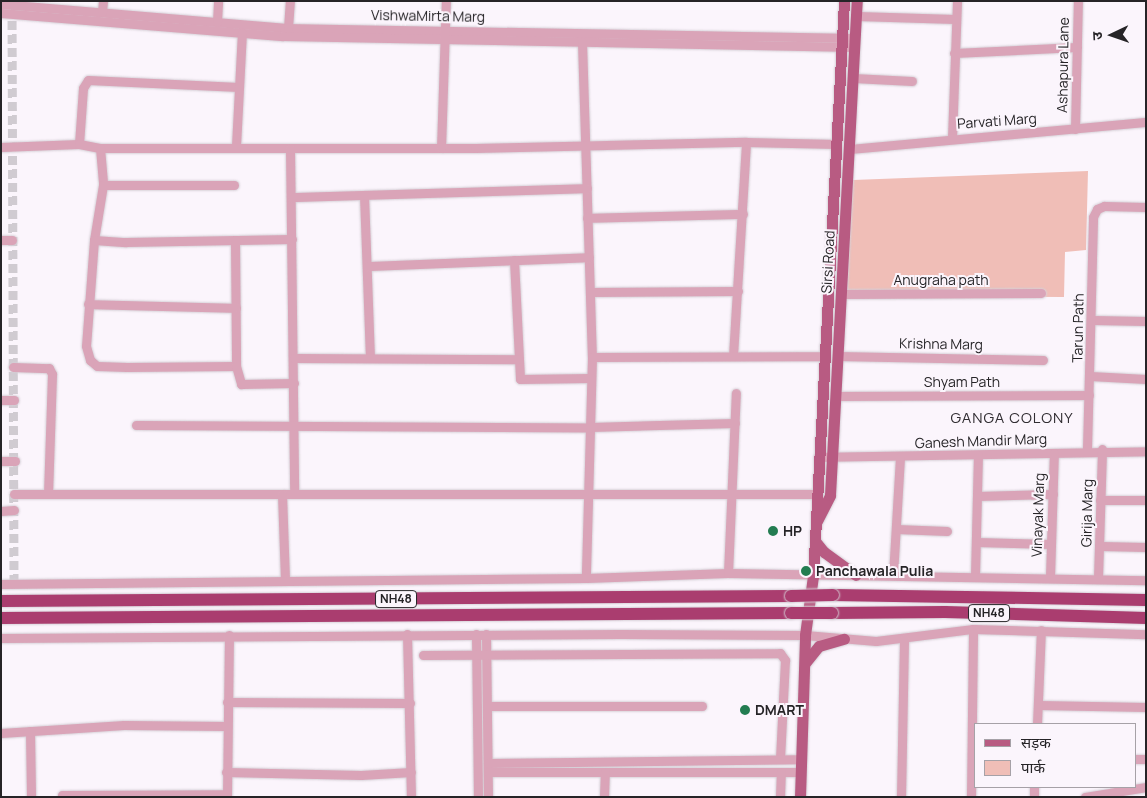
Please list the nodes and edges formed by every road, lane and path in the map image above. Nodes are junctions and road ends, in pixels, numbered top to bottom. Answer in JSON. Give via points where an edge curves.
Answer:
{"nodes":[{"id":1,"x":102,"y":1,"type":"edge"},
{"id":2,"x":218,"y":1,"type":"edge"},
{"id":3,"x":290,"y":1,"type":"edge"},
{"id":4,"x":446,"y":1,"type":"edge"},
{"id":5,"x":844,"y":1,"type":"edge"},
{"id":6,"x":858,"y":1,"type":"edge"},
{"id":7,"x":956,"y":1,"type":"edge"},
{"id":8,"x":1078,"y":1,"type":"edge"},
{"id":9,"x":1,"y":4,"type":"edge"},
{"id":10,"x":102,"y":12,"type":"junction"},
{"id":11,"x":1,"y":13,"type":"edge"},
{"id":12,"x":857,"y":16,"type":"junction"},
{"id":13,"x":955,"y":19,"type":"junction"},
{"id":14,"x":217,"y":22,"type":"junction"},
{"id":15,"x":288,"y":28,"type":"junction"},
{"id":16,"x":242,"y":33,"type":"junction"},
{"id":17,"x":445,"y":35,"type":"junction"},
{"id":18,"x":582,"y":42,"type":"junction"},
{"id":19,"x":842,"y":42,"type":"junction"},
{"id":20,"x":855,"y":42,"type":"junction"},
{"id":21,"x":1077,"y":47,"type":"junction"},
{"id":22,"x":954,"y":53,"type":"junction"},
{"id":23,"x":853,"y":78,"type":"junction"},
{"id":24,"x":912,"y":81,"type":"dead end"},
{"id":25,"x":239,"y":87,"type":"junction"},
{"id":26,"x":1146,"y":122,"type":"edge"},
{"id":27,"x":1075,"y":129,"type":"junction"},
{"id":28,"x":952,"y":138,"type":"junction"},
{"id":29,"x":746,"y":142,"type":"junction"},
{"id":30,"x":79,"y":144,"type":"junction"},
{"id":31,"x":837,"y":144,"type":"junction"},
{"id":32,"x":236,"y":146,"type":"junction"},
{"id":33,"x":586,"y":146,"type":"junction"},
{"id":34,"x":1,"y":147,"type":"edge"},
{"id":35,"x":100,"y":148,"type":"junction"},
{"id":36,"x":290,"y":148,"type":"junction"},
{"id":37,"x":441,"y":148,"type":"junction"},
{"id":38,"x":849,"y":149,"type":"junction"},
{"id":39,"x":103,"y":185,"type":"junction"},
{"id":40,"x":234,"y":185,"type":"dead end"},
{"id":41,"x":587,"y":188,"type":"junction"},
{"id":42,"x":364,"y":195,"type":"junction"},
{"id":43,"x":292,"y":197,"type":"junction"},
{"id":44,"x":1146,"y":207,"type":"edge"},
{"id":45,"x":743,"y":214,"type":"junction"},
{"id":46,"x":588,"y":218,"type":"junction"},
{"id":47,"x":292,"y":239,"type":"junction"},
{"id":48,"x":1,"y":240,"type":"edge"},
{"id":49,"x":12,"y":240,"type":"dead end"},
{"id":50,"x":94,"y":240,"type":"junction"},
{"id":51,"x":235,"y":240,"type":"junction"},
{"id":52,"x":589,"y":257,"type":"junction"},
{"id":53,"x":514,"y":260,"type":"junction"},
{"id":54,"x":368,"y":266,"type":"junction"},
{"id":55,"x":590,"y":292,"type":"junction"},
{"id":56,"x":738,"y":292,"type":"junction"},
{"id":57,"x":1041,"y":293,"type":"dead end"},
{"id":58,"x":841,"y":294,"type":"junction"},
{"id":59,"x":88,"y":304,"type":"junction"},
{"id":60,"x":236,"y":308,"type":"junction"},
{"id":61,"x":1092,"y":320,"type":"junction"},
{"id":62,"x":1146,"y":321,"type":"edge"},
{"id":63,"x":733,"y":356,"type":"junction"},
{"id":64,"x":824,"y":356,"type":"junction"},
{"id":65,"x":837,"y":356,"type":"junction"},
{"id":66,"x":592,"y":357,"type":"junction"},
{"id":67,"x":294,"y":358,"type":"junction"},
{"id":68,"x":370,"y":358,"type":"junction"},
{"id":69,"x":518,"y":359,"type":"junction"},
{"id":70,"x":1043,"y":360,"type":"dead end"},
{"id":71,"x":236,"y":366,"type":"junction"},
{"id":72,"x":13,"y":367,"type":"dead end"},
{"id":73,"x":1090,"y":376,"type":"junction"},
{"id":74,"x":591,"y":378,"type":"junction"},
{"id":75,"x":1146,"y":379,"type":"edge"},
{"id":76,"x":294,"y":383,"type":"junction"},
{"id":77,"x":736,"y":393,"type":"dead end"},
{"id":78,"x":1089,"y":395,"type":"junction"},
{"id":79,"x":835,"y":396,"type":"junction"},
{"id":80,"x":1,"y":400,"type":"edge"},
{"id":81,"x":14,"y":400,"type":"dead end"},
{"id":82,"x":735,"y":423,"type":"junction"},
{"id":83,"x":136,"y":425,"type":"dead end"},
{"id":84,"x":590,"y":427,"type":"junction"},
{"id":85,"x":294,"y":428,"type":"junction"},
{"id":86,"x":1102,"y":449,"type":"junction"},
{"id":87,"x":1087,"y":450,"type":"junction"},
{"id":88,"x":1146,"y":451,"type":"edge"},
{"id":89,"x":1054,"y":453,"type":"junction"},
{"id":90,"x":978,"y":455,"type":"junction"},
{"id":91,"x":831,"y":456,"type":"junction"},
{"id":92,"x":818,"y":457,"type":"junction"},
{"id":93,"x":900,"y":457,"type":"junction"},
{"id":94,"x":1,"y":461,"type":"edge"},
{"id":95,"x":14,"y":461,"type":"dead end"},
{"id":96,"x":14,"y":494,"type":"dead end"},
{"id":97,"x":48,"y":494,"type":"junction"},
{"id":98,"x":282,"y":494,"type":"junction"},
{"id":99,"x":294,"y":494,"type":"junction"},
{"id":100,"x":588,"y":494,"type":"junction"},
{"id":101,"x":732,"y":494,"type":"junction"},
{"id":102,"x":815,"y":494,"type":"junction"},
{"id":103,"x":1053,"y":494,"type":"junction"},
{"id":104,"x":977,"y":496,"type":"junction"},
{"id":105,"x":1100,"y":500,"type":"junction"},
{"id":106,"x":1146,"y":500,"type":"edge"},
{"id":107,"x":14,"y":510,"type":"dead end"},
{"id":108,"x":1,"y":511,"type":"edge"},
{"id":109,"x":816,"y":522,"type":"junction"},
{"id":110,"x":896,"y":529,"type":"junction"},
{"id":111,"x":947,"y":531,"type":"dead end"},
{"id":112,"x":815,"y":541,"type":"junction"},
{"id":113,"x":976,"y":542,"type":"junction"},
{"id":114,"x":1051,"y":544,"type":"junction"},
{"id":115,"x":1100,"y":546,"type":"junction"},
{"id":116,"x":1146,"y":547,"type":"edge"},
{"id":117,"x":728,"y":573,"type":"junction"},
{"id":118,"x":856,"y":575,"type":"junction"},
{"id":119,"x":893,"y":575,"type":"junction"},
{"id":120,"x":813,"y":576,"type":"junction"},
{"id":121,"x":975,"y":576,"type":"junction"},
{"id":122,"x":586,"y":578,"type":"junction"},
{"id":123,"x":1050,"y":578,"type":"junction"},
{"id":124,"x":1098,"y":578,"type":"junction"},
{"id":125,"x":285,"y":580,"type":"junction"},
{"id":126,"x":1146,"y":580,"type":"edge"},
{"id":127,"x":1,"y":584,"type":"edge"},
{"id":128,"x":1146,"y":600,"type":"edge"},
{"id":129,"x":1,"y":601,"type":"edge"},
{"id":130,"x":1,"y":618,"type":"edge"},
{"id":131,"x":1146,"y":618,"type":"edge"},
{"id":132,"x":973,"y":629,"type":"junction"},
{"id":133,"x":1041,"y":630,"type":"junction"},
{"id":134,"x":407,"y":634,"type":"junction"},
{"id":135,"x":481,"y":634,"type":"junction"},
{"id":136,"x":1146,"y":634,"type":"edge"},
{"id":137,"x":230,"y":636,"type":"junction"},
{"id":138,"x":805,"y":636,"type":"junction"},
{"id":139,"x":1,"y":638,"type":"edge"},
{"id":140,"x":904,"y":638,"type":"junction"},
{"id":141,"x":844,"y":639,"type":"junction"},
{"id":142,"x":423,"y":655,"type":"dead end"},
{"id":143,"x":477,"y":655,"type":"junction"},
{"id":144,"x":486,"y":655,"type":"junction"},
{"id":145,"x":804,"y":667,"type":"junction"},
{"id":146,"x":227,"y":702,"type":"junction"},
{"id":147,"x":410,"y":703,"type":"junction"},
{"id":148,"x":1038,"y":705,"type":"junction"},
{"id":149,"x":487,"y":706,"type":"junction"},
{"id":150,"x":702,"y":706,"type":"dead end"},
{"id":151,"x":1146,"y":707,"type":"edge"},
{"id":152,"x":1037,"y":723,"type":"edge"},
{"id":153,"x":227,"y":726,"type":"junction"},
{"id":154,"x":30,"y":731,"type":"junction"},
{"id":155,"x":1,"y":733,"type":"edge"},
{"id":156,"x":780,"y":759,"type":"junction"},
{"id":157,"x":800,"y":759,"type":"junction"},
{"id":158,"x":489,"y":767,"type":"junction"},
{"id":159,"x":226,"y":772,"type":"junction"},
{"id":160,"x":411,"y":772,"type":"junction"},
{"id":161,"x":605,"y":772,"type":"junction"},
{"id":162,"x":781,"y":772,"type":"junction"},
{"id":163,"x":800,"y":772,"type":"junction"},
{"id":164,"x":1146,"y":787,"type":"edge"},
{"id":165,"x":62,"y":795,"type":"dead end"},
{"id":166,"x":227,"y":795,"type":"edge"},
{"id":167,"x":32,"y":797,"type":"edge"},
{"id":168,"x":411,"y":797,"type":"edge"},
{"id":169,"x":478,"y":797,"type":"edge"},
{"id":170,"x":488,"y":797,"type":"edge"},
{"id":171,"x":604,"y":797,"type":"edge"},
{"id":172,"x":780,"y":797,"type":"edge"},
{"id":173,"x":800,"y":797,"type":"edge"},
{"id":174,"x":901,"y":797,"type":"edge"},
{"id":175,"x":971,"y":797,"type":"edge"},
{"id":176,"x":1085,"y":797,"type":"edge"}],
"edges":[{"from":1,"to":10,"type":"street"},
{"from":2,"to":14,"type":"street"},
{"from":3,"to":15,"type":"street"},
{"from":4,"to":17,"type":"street"},
{"from":5,"to":19,"type":"main road","name":"Sirsi Road"},
{"from":6,"to":12,"type":"main road","name":"Sirsi Road"},
{"from":7,"to":13,"type":"street"},
{"from":8,"to":21,"type":"street","name":"Ashapura Lane"},
{"from":9,"to":10,"type":"street","name":"VishwaMirta Marg"},
{"from":10,"to":14,"type":"street","name":"VishwaMirta Marg"},
{"from":11,"to":16,"type":"street","name":"VishwaMirta Marg"},
{"from":12,"to":13,"type":"street"},
{"from":12,"to":20,"type":"main road","name":"Sirsi Road"},
{"from":13,"to":22,"type":"street"},
{"from":14,"to":15,"type":"street","name":"VishwaMirta Marg"},
{"from":15,"to":17,"type":"street","name":"VishwaMirta Marg"},
{"from":16,"to":17,"type":"street","name":"VishwaMirta Marg"},
{"from":16,"to":25,"type":"street"},
{"from":17,"to":18,"type":"street","name":"VishwaMirta Marg"},
{"from":17,"to":19,"type":"street","name":"VishwaMirta Marg"},
{"from":17,"to":37,"type":"street"},
{"from":18,"to":19,"type":"street","name":"VishwaMirta Marg"},
{"from":18,"to":33,"type":"street"},
{"from":19,"to":20,"type":"street","name":"VishwaMirta Marg"},
{"from":19,"to":31,"type":"main road","name":"Sirsi Road"},
{"from":20,"to":23,"type":"main road","name":"Sirsi Road"},
{"from":21,"to":22,"type":"street"},
{"from":21,"to":27,"type":"street","name":"Ashapura Lane"},
{"from":22,"to":28,"type":"street"},
{"from":23,"to":24,"type":"street"},
{"from":23,"to":38,"type":"main road","name":"Sirsi Road"},
{"from":25,"to":30,"type":"street","via":[[88,80],[83,88]]},
{"from":25,"to":32,"type":"street"},
{"from":26,"to":27,"type":"street","name":"Parvati Marg"},
{"from":27,"to":28,"type":"street","name":"Parvati Marg"},
{"from":28,"to":38,"type":"street","name":"Parvati Marg"},
{"from":29,"to":31,"type":"street"},
{"from":29,"to":33,"type":"street"},
{"from":29,"to":45,"type":"street"},
{"from":30,"to":34,"type":"street"},
{"from":30,"to":35,"type":"street"},
{"from":31,"to":64,"type":"main road","name":"Sirsi Road"},
{"from":32,"to":35,"type":"street"},
{"from":32,"to":36,"type":"street"},
{"from":33,"to":37,"type":"street"},
{"from":33,"to":41,"type":"street"},
{"from":35,"to":39,"type":"street"},
{"from":36,"to":37,"type":"street"},
{"from":36,"to":43,"type":"street"},
{"from":38,"to":58,"type":"main road","name":"Sirsi Road"},
{"from":39,"to":40,"type":"street"},
{"from":39,"to":50,"type":"street"},
{"from":41,"to":42,"type":"street"},
{"from":41,"to":46,"type":"street"},
{"from":42,"to":43,"type":"street"},
{"from":42,"to":54,"type":"street"},
{"from":43,"to":47,"type":"street"},
{"from":44,"to":61,"type":"street","name":"Tarun Path","via":[[1097,208],[1094,217]]},
{"from":45,"to":46,"type":"street"},
{"from":45,"to":56,"type":"street"},
{"from":46,"to":52,"type":"street"},
{"from":47,"to":51,"type":"street"},
{"from":47,"to":67,"type":"street"},
{"from":48,"to":49,"type":"street"},
{"from":50,"to":51,"type":"street"},
{"from":50,"to":59,"type":"street"},
{"from":51,"to":60,"type":"street"},
{"from":52,"to":53,"type":"street"},
{"from":52,"to":55,"type":"street"},
{"from":53,"to":54,"type":"street"},
{"from":53,"to":69,"type":"street"},
{"from":54,"to":68,"type":"street"},
{"from":55,"to":56,"type":"street"},
{"from":55,"to":66,"type":"street"},
{"from":56,"to":63,"type":"street"},
{"from":57,"to":58,"type":"street","name":"Anugraha path"},
{"from":58,"to":65,"type":"main road","name":"Sirsi Road"},
{"from":59,"to":60,"type":"street"},
{"from":59,"to":71,"type":"street","via":[[86,346],[90,360],[97,366]]},
{"from":60,"to":71,"type":"street"},
{"from":61,"to":62,"type":"street"},
{"from":61,"to":73,"type":"street","name":"Tarun Path"},
{"from":63,"to":64,"type":"street"},
{"from":63,"to":66,"type":"street"},
{"from":64,"to":92,"type":"main road","name":"Sirsi Road"},
{"from":65,"to":70,"type":"street","name":"Krishna Marg"},
{"from":65,"to":79,"type":"main road","name":"Sirsi Road"},
{"from":66,"to":74,"type":"street"},
{"from":67,"to":68,"type":"street"},
{"from":67,"to":76,"type":"street"},
{"from":68,"to":69,"type":"street"},
{"from":69,"to":74,"type":"street","via":[[518,375],[525,381]]},
{"from":71,"to":76,"type":"street","via":[[241,384]]},
{"from":72,"to":97,"type":"street","via":[[49,368],[52,374]]},
{"from":73,"to":75,"type":"street"},
{"from":73,"to":78,"type":"street","name":"Tarun Path"},
{"from":74,"to":84,"type":"street"},
{"from":76,"to":85,"type":"street"},
{"from":77,"to":82,"type":"street"},
{"from":78,"to":79,"type":"street","name":"Shyam Path"},
{"from":78,"to":87,"type":"street","name":"Tarun Path"},
{"from":79,"to":91,"type":"main road","name":"Sirsi Road"},
{"from":80,"to":81,"type":"street"},
{"from":82,"to":84,"type":"street"},
{"from":82,"to":101,"type":"street"},
{"from":83,"to":85,"type":"street"},
{"from":84,"to":85,"type":"street"},
{"from":84,"to":100,"type":"street"},
{"from":85,"to":99,"type":"street"},
{"from":86,"to":87,"type":"street","name":"Ganesh Mandir Marg"},
{"from":86,"to":88,"type":"street","name":"Ganesh Mandir Marg"},
{"from":86,"to":105,"type":"street","name":"Girija Marg"},
{"from":87,"to":89,"type":"street","name":"Ganesh Mandir Marg"},
{"from":89,"to":90,"type":"street","name":"Ganesh Mandir Marg"},
{"from":89,"to":103,"type":"street","name":"Vinayak Marg"},
{"from":90,"to":93,"type":"street","name":"Ganesh Mandir Marg"},
{"from":90,"to":104,"type":"street"},
{"from":91,"to":92,"type":"street","name":"Ganesh Mandir Marg"},
{"from":91,"to":93,"type":"street","name":"Ganesh Mandir Marg"},
{"from":91,"to":109,"type":"main road","name":"Sirsi Road","via":[[830,495]]},
{"from":92,"to":102,"type":"main road","name":"Sirsi Road"},
{"from":93,"to":110,"type":"street"},
{"from":94,"to":95,"type":"street"},
{"from":96,"to":97,"type":"street"},
{"from":97,"to":98,"type":"street"},
{"from":98,"to":99,"type":"street"},
{"from":98,"to":125,"type":"street"},
{"from":99,"to":100,"type":"street"},
{"from":100,"to":101,"type":"street"},
{"from":100,"to":122,"type":"street"},
{"from":101,"to":102,"type":"street"},
{"from":101,"to":117,"type":"street"},
{"from":102,"to":109,"type":"main road","name":"Sirsi Road"},
{"from":103,"to":104,"type":"street"},
{"from":103,"to":114,"type":"street","name":"Vinayak Marg"},
{"from":104,"to":113,"type":"street"},
{"from":105,"to":106,"type":"street"},
{"from":105,"to":115,"type":"street","name":"Girija Marg"},
{"from":107,"to":108,"type":"street"},
{"from":109,"to":112,"type":"main road","name":"Sirsi Road"},
{"from":110,"to":111,"type":"street"},
{"from":110,"to":119,"type":"street"},
{"from":112,"to":118,"type":"main road","via":[[824,552]]},
{"from":112,"to":120,"type":"main road","name":"Sirsi Road"},
{"from":113,"to":114,"type":"street"},
{"from":113,"to":121,"type":"street"},
{"from":114,"to":123,"type":"street","name":"Vinayak Marg"},
{"from":115,"to":116,"type":"street"},
{"from":115,"to":124,"type":"street","name":"Girija Marg"},
{"from":117,"to":120,"type":"street"},
{"from":117,"to":122,"type":"street"},
{"from":118,"to":119,"type":"street"},
{"from":118,"to":120,"type":"street"},
{"from":119,"to":121,"type":"street"},
{"from":120,"to":138,"type":"main road","name":"Sirsi Road"},
{"from":121,"to":123,"type":"street"},
{"from":122,"to":125,"type":"street"},
{"from":123,"to":124,"type":"street"},
{"from":124,"to":126,"type":"street"},
{"from":125,"to":127,"type":"street"},
{"from":128,"to":129,"type":"highway","number":"NH48","bridge":true,"via":[[833,595]]},
{"from":130,"to":131,"type":"highway","number":"NH48","bridge":true,"via":[[945,612]]},
{"from":132,"to":133,"type":"street"},
{"from":132,"to":140,"type":"street"},
{"from":132,"to":175,"type":"street"},
{"from":133,"to":136,"type":"street"},
{"from":133,"to":148,"type":"street"},
{"from":134,"to":135,"type":"street"},
{"from":134,"to":137,"type":"street"},
{"from":134,"to":147,"type":"street"},
{"from":135,"to":138,"type":"street"},
{"from":135,"to":143,"type":"street"},
{"from":135,"to":144,"type":"street"},
{"from":137,"to":139,"type":"street"},
{"from":137,"to":146,"type":"street"},
{"from":138,"to":141,"type":"street"},
{"from":138,"to":145,"type":"main road","name":"Sirsi Road"},
{"from":140,"to":141,"type":"street","via":[[876,641]]},
{"from":140,"to":174,"type":"street"},
{"from":141,"to":145,"type":"main road","via":[[819,646],[807,658]]},
{"from":142,"to":143,"type":"street"},
{"from":143,"to":144,"type":"street"},
{"from":143,"to":169,"type":"street"},
{"from":144,"to":149,"type":"street"},
{"from":144,"to":156,"type":"street","via":[[780,653],[784,660]]},
{"from":145,"to":157,"type":"main road","name":"Sirsi Road"},
{"from":146,"to":147,"type":"street"},
{"from":146,"to":153,"type":"street"},
{"from":147,"to":160,"type":"street"},
{"from":148,"to":151,"type":"street"},
{"from":148,"to":152,"type":"street"},
{"from":149,"to":150,"type":"street"},
{"from":149,"to":158,"type":"street"},
{"from":153,"to":154,"type":"street","via":[[124,725]]},
{"from":153,"to":159,"type":"street"},
{"from":154,"to":155,"type":"street"},
{"from":154,"to":167,"type":"street"},
{"from":156,"to":157,"type":"street"},
{"from":156,"to":158,"type":"street"},
{"from":157,"to":163,"type":"main road","name":"Sirsi Road"},
{"from":158,"to":161,"type":"street"},
{"from":158,"to":170,"type":"street"},
{"from":159,"to":160,"type":"street","via":[[361,775]]},
{"from":159,"to":166,"type":"street"},
{"from":160,"to":168,"type":"street"},
{"from":161,"to":162,"type":"street"},
{"from":161,"to":171,"type":"street"},
{"from":162,"to":163,"type":"street"},
{"from":162,"to":172,"type":"street"},
{"from":163,"to":173,"type":"main road","name":"Sirsi Road"},
{"from":164,"to":176,"type":"street"},
{"from":165,"to":166,"type":"street"}]}
